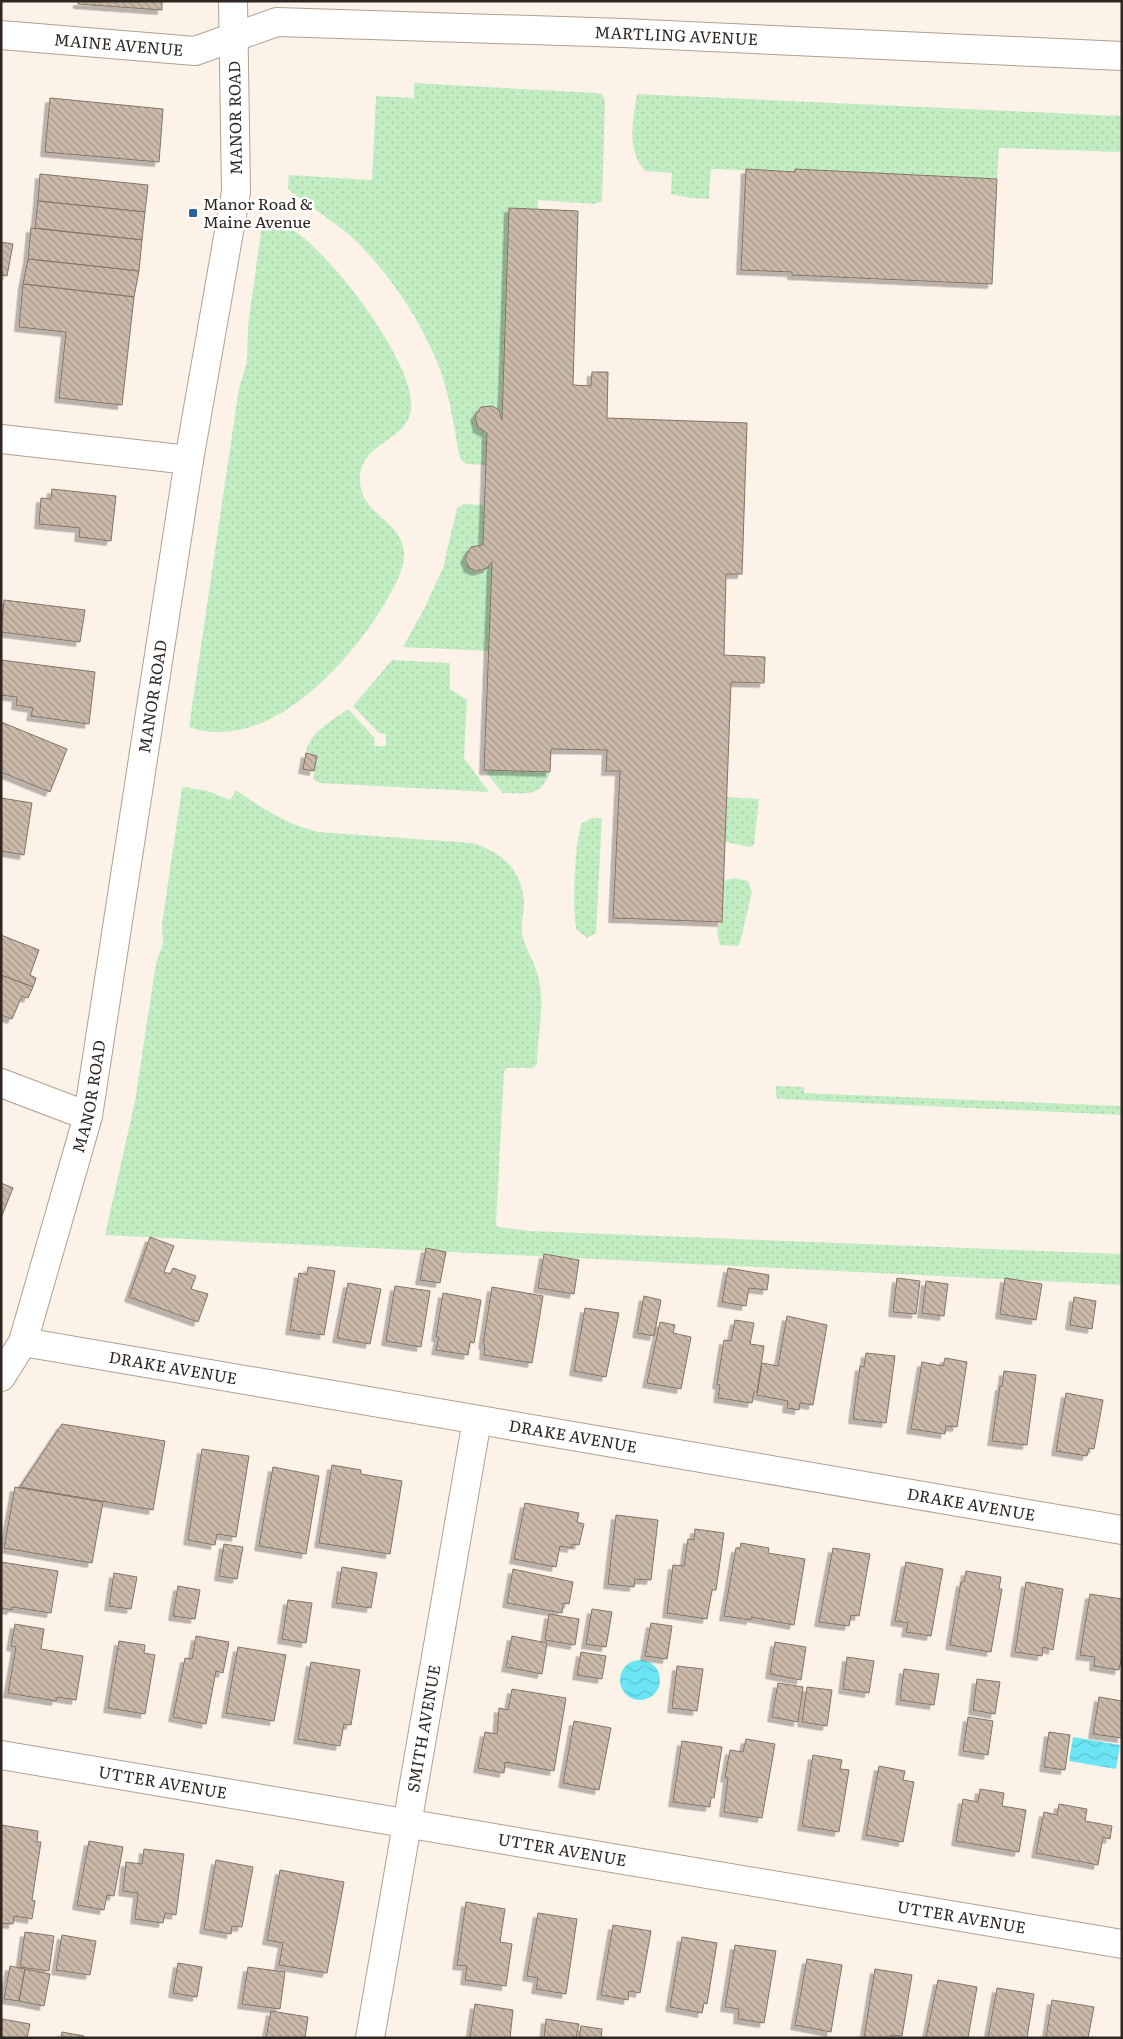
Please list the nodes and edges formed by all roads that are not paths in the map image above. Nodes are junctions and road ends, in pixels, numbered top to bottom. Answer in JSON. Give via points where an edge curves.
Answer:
{"nodes":[{"id":1,"x":233,"y":1,"type":"edge"},
{"id":2,"x":1,"y":35,"type":"edge"},
{"id":3,"x":233,"y":39,"type":"junction"},
{"id":4,"x":1122,"y":56,"type":"edge"},
{"id":5,"x":1,"y":439,"type":"edge"},
{"id":6,"x":189,"y":460,"type":"junction"},
{"id":7,"x":1,"y":1083,"type":"edge"},
{"id":8,"x":88,"y":1116,"type":"junction"},
{"id":9,"x":23,"y":1342,"type":"junction"},
{"id":10,"x":1,"y":1377,"type":"edge"},
{"id":11,"x":477,"y":1420,"type":"junction"},
{"id":12,"x":1122,"y":1530,"type":"edge"},
{"id":13,"x":1,"y":1756,"type":"edge"},
{"id":14,"x":408,"y":1824,"type":"junction"},
{"id":15,"x":1122,"y":1944,"type":"edge"},
{"id":16,"x":370,"y":2038,"type":"edge"}],
"edges":[{"from":1,"to":3,"type":"street","name":"MANOR ROAD"},
{"from":2,"to":3,"type":"street","name":"MAINE AVENUE","via":[[195,51]]},
{"from":3,"to":4,"type":"street","name":"MARTLING AVENUE","via":[[277,22],[623,33]]},
{"from":3,"to":6,"type":"street","name":"MANOR ROAD","via":[[236,192]]},
{"from":5,"to":6,"type":"street"},
{"from":6,"to":8,"type":"street","name":"MANOR ROAD"},
{"from":7,"to":8,"type":"street"},
{"from":8,"to":9,"type":"street","name":"MANOR ROAD"},
{"from":9,"to":10,"type":"street","name":"MANOR ROAD"},
{"from":9,"to":11,"type":"street","name":"DRAKE AVENUE"},
{"from":11,"to":12,"type":"street","name":"DRAKE AVENUE"},
{"from":11,"to":14,"type":"street","name":"SMITH AVENUE"},
{"from":13,"to":14,"type":"street","name":"UTTER AVENUE"},
{"from":14,"to":15,"type":"street","name":"UTTER AVENUE"},
{"from":14,"to":16,"type":"street","name":"SMITH AVENUE"}]}
